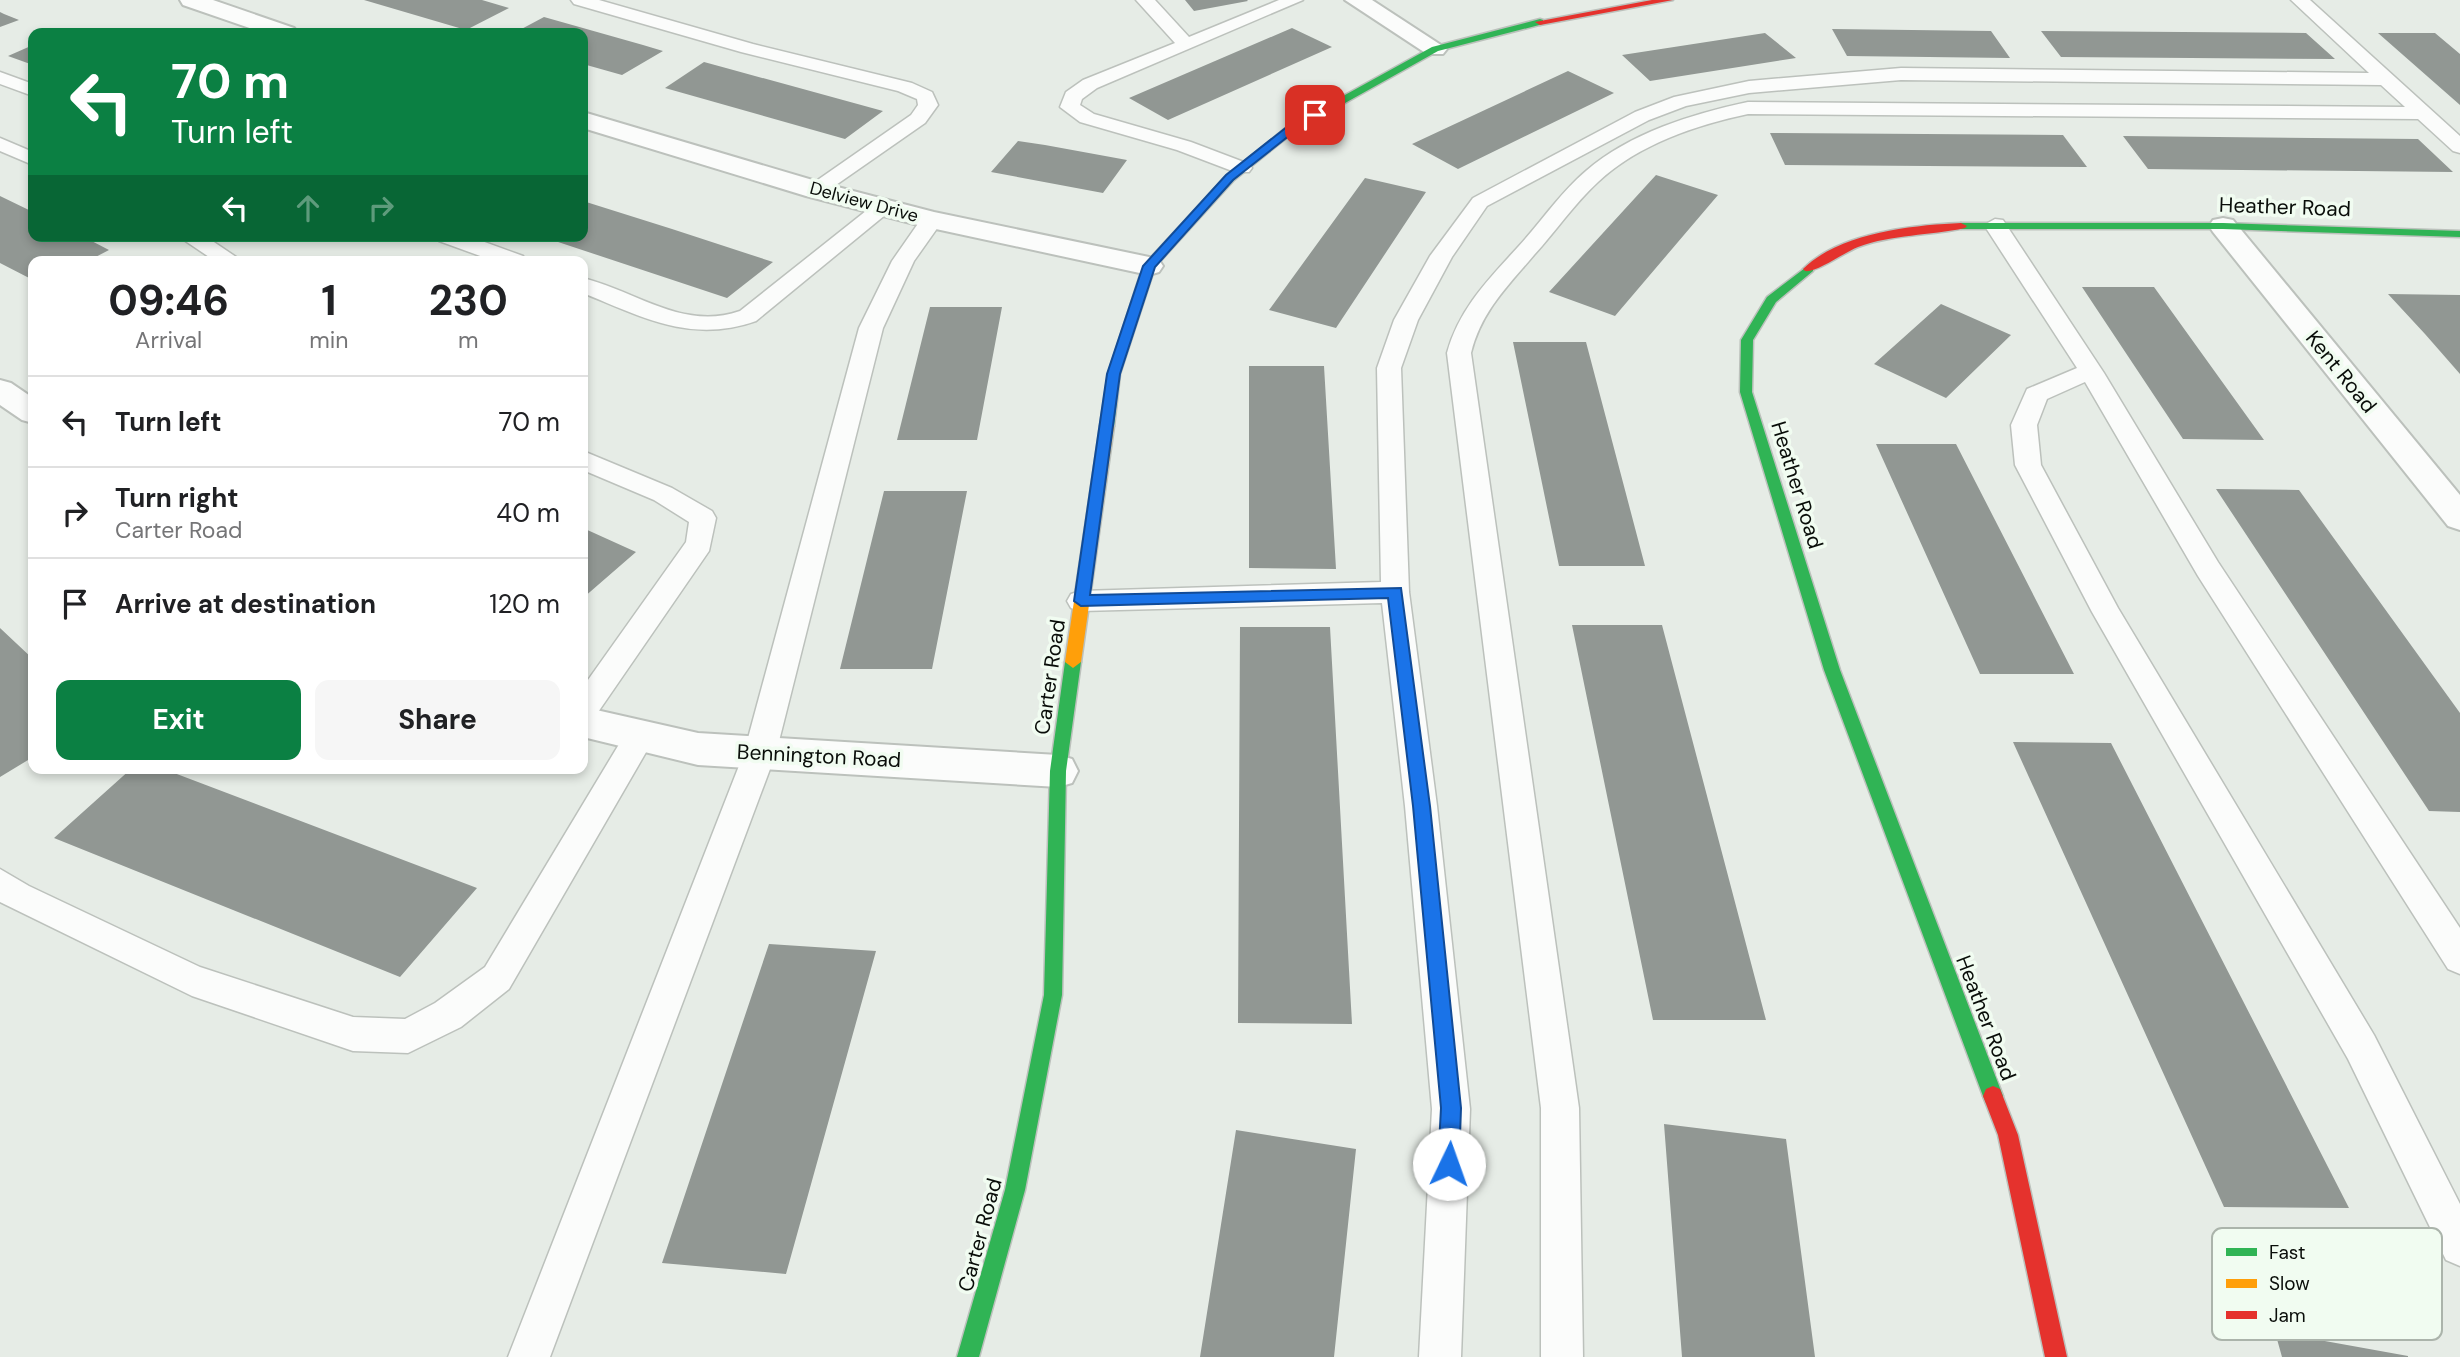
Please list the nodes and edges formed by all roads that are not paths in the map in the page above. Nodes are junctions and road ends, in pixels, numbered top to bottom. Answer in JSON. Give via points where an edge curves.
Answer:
{"nodes":[{"id":1,"x":191,"y":0,"type":"edge"},
{"id":2,"x":580,"y":0,"type":"edge"},
{"id":3,"x":1145,"y":0,"type":"edge"},
{"id":4,"x":1294,"y":0,"type":"edge"},
{"id":5,"x":1356,"y":0,"type":"edge"},
{"id":6,"x":1668,"y":0,"type":"edge"},
{"id":7,"x":2300,"y":0,"type":"edge"},
{"id":8,"x":272,"y":28,"type":"edge"},
{"id":9,"x":1185,"y":43,"type":"junction"},
{"id":10,"x":1435,"y":49,"type":"junction"},
{"id":11,"x":0,"y":78,"type":"edge"},
{"id":12,"x":2383,"y":79,"type":"junction"},
{"id":13,"x":28,"y":88,"type":"edge"},
{"id":14,"x":2424,"y":113,"type":"junction"},
{"id":15,"x":588,"y":122,"type":"edge"},
{"id":16,"x":0,"y":144,"type":"edge"},
{"id":17,"x":2460,"y":147,"type":"edge"},
{"id":18,"x":28,"y":157,"type":"edge"},
{"id":19,"x":1242,"y":168,"type":"junction"},
{"id":20,"x":816,"y":190,"type":"junction"},
{"id":21,"x":883,"y":207,"type":"junction"},
{"id":22,"x":932,"y":220,"type":"junction"},
{"id":23,"x":1995,"y":225,"type":"junction"},
{"id":24,"x":2223,"y":226,"type":"junction"},
{"id":25,"x":2460,"y":234,"type":"edge"},
{"id":26,"x":199,"y":242,"type":"edge"},
{"id":27,"x":463,"y":242,"type":"edge"},
{"id":28,"x":223,"y":256,"type":"edge"},
{"id":29,"x":501,"y":256,"type":"edge"},
{"id":30,"x":1149,"y":266,"type":"junction"},
{"id":31,"x":588,"y":287,"type":"edge"},
{"id":32,"x":2092,"y":373,"type":"junction"},
{"id":33,"x":0,"y":390,"type":"edge"},
{"id":34,"x":28,"y":409,"type":"edge"},
{"id":35,"x":588,"y":462,"type":"edge"},
{"id":36,"x":2460,"y":518,"type":"edge"},
{"id":37,"x":1395,"y":592,"type":"junction"},
{"id":38,"x":1081,"y":601,"type":"junction"},
{"id":39,"x":588,"y":703,"type":"edge"},
{"id":40,"x":588,"y":723,"type":"edge"},
{"id":41,"x":641,"y":735,"type":"junction"},
{"id":42,"x":760,"y":752,"type":"junction"},
{"id":43,"x":1058,"y":771,"type":"junction"},
{"id":44,"x":0,"y":883,"type":"edge"},
{"id":45,"x":2460,"y":958,"type":"edge"},
{"id":46,"x":2460,"y":1246,"type":"edge"},
{"id":47,"x":529,"y":1357,"type":"edge"},
{"id":48,"x":968,"y":1357,"type":"edge"},
{"id":49,"x":1440,"y":1357,"type":"edge"},
{"id":50,"x":1562,"y":1357,"type":"edge"},
{"id":51,"x":2056,"y":1357,"type":"edge"}],
"edges":[{"from":1,"to":8,"type":"street"},
{"from":2,"to":20,"type":"lane","via":[[925,96],[928,105],[918,119]]},
{"from":3,"to":9,"type":"lane"},
{"from":4,"to":9,"type":"lane"},
{"from":5,"to":10,"type":"street"},
{"from":6,"to":10,"type":"street","name":"Carter Road","via":[[1557,18]]},
{"from":7,"to":12,"type":"lane"},
{"from":9,"to":19,"type":"lane","via":[[1090,83],[1073,96],[1070,107],[1087,118]]},
{"from":10,"to":19,"type":"street","name":"Carter Road","via":[[1292,129]]},
{"from":11,"to":13,"type":"lane"},
{"from":12,"to":14,"type":"lane"},
{"from":12,"to":37,"type":"lane","via":[[1839,77],[1681,101],[1560,158],[1480,202],[1441,256],[1406,320],[1389,368]]},
{"from":14,"to":17,"type":"lane"},
{"from":14,"to":50,"type":"lane","via":[[1748,107],[1720,113],[1642,146],[1595,173],[1480,303],[1464,328],[1459,353],[1560,1108]]},
{"from":15,"to":20,"type":"street","name":"Delview Drive"},
{"from":16,"to":18,"type":"lane"},
{"from":19,"to":30,"type":"street","name":"Carter Road"},
{"from":20,"to":21,"type":"street","name":"Delview Drive"},
{"from":21,"to":22,"type":"street","name":"Delview Drive"},
{"from":21,"to":31,"type":"lane","via":[[731,325],[710,327],[665,315]]},
{"from":22,"to":30,"type":"street","name":"Delview Drive"},
{"from":22,"to":42,"type":"lane","via":[[903,261],[871,328]]},
{"from":23,"to":24,"type":"street","name":"Heather Road"},
{"from":23,"to":32,"type":"lane"},
{"from":23,"to":51,"type":"street","name":"Heather Road","via":[[1922,228],[1864,241],[1813,266],[1771,300],[1747,340],[1746,392],[1832,670],[2008,1135]]},
{"from":24,"to":25,"type":"street","name":"Heather Road"},
{"from":24,"to":36,"type":"street","name":"Kent Road"},
{"from":26,"to":28,"type":"lane"},
{"from":27,"to":29,"type":"lane"},
{"from":30,"to":38,"type":"street","name":"Carter Road","via":[[1114,374]]},
{"from":32,"to":45,"type":"lane","via":[[2208,569]]},
{"from":32,"to":46,"type":"lane","via":[[2071,377],[2036,394],[2024,425],[2028,465],[2106,612],[2361,1047]]},
{"from":33,"to":34,"type":"street"},
{"from":35,"to":39,"type":"lane","via":[[663,494],[703,518],[698,544]]},
{"from":37,"to":38,"type":"lane"},
{"from":37,"to":49,"type":"lane","via":[[1451,1108]]},
{"from":38,"to":43,"type":"street","name":"Carter Road"},
{"from":40,"to":41,"type":"street","name":"Bennington Road"},
{"from":41,"to":42,"type":"street","name":"Bennington Road","via":[[698,749]]},
{"from":41,"to":44,"type":"lane","via":[[497,978],[448,1015],[408,1036],[352,1034],[192,980],[17,896]]},
{"from":42,"to":43,"type":"street","name":"Bennington Road"},
{"from":42,"to":47,"type":"lane"},
{"from":43,"to":48,"type":"street","name":"Carter Road","via":[[1053,995],[1015,1189]]}]}
